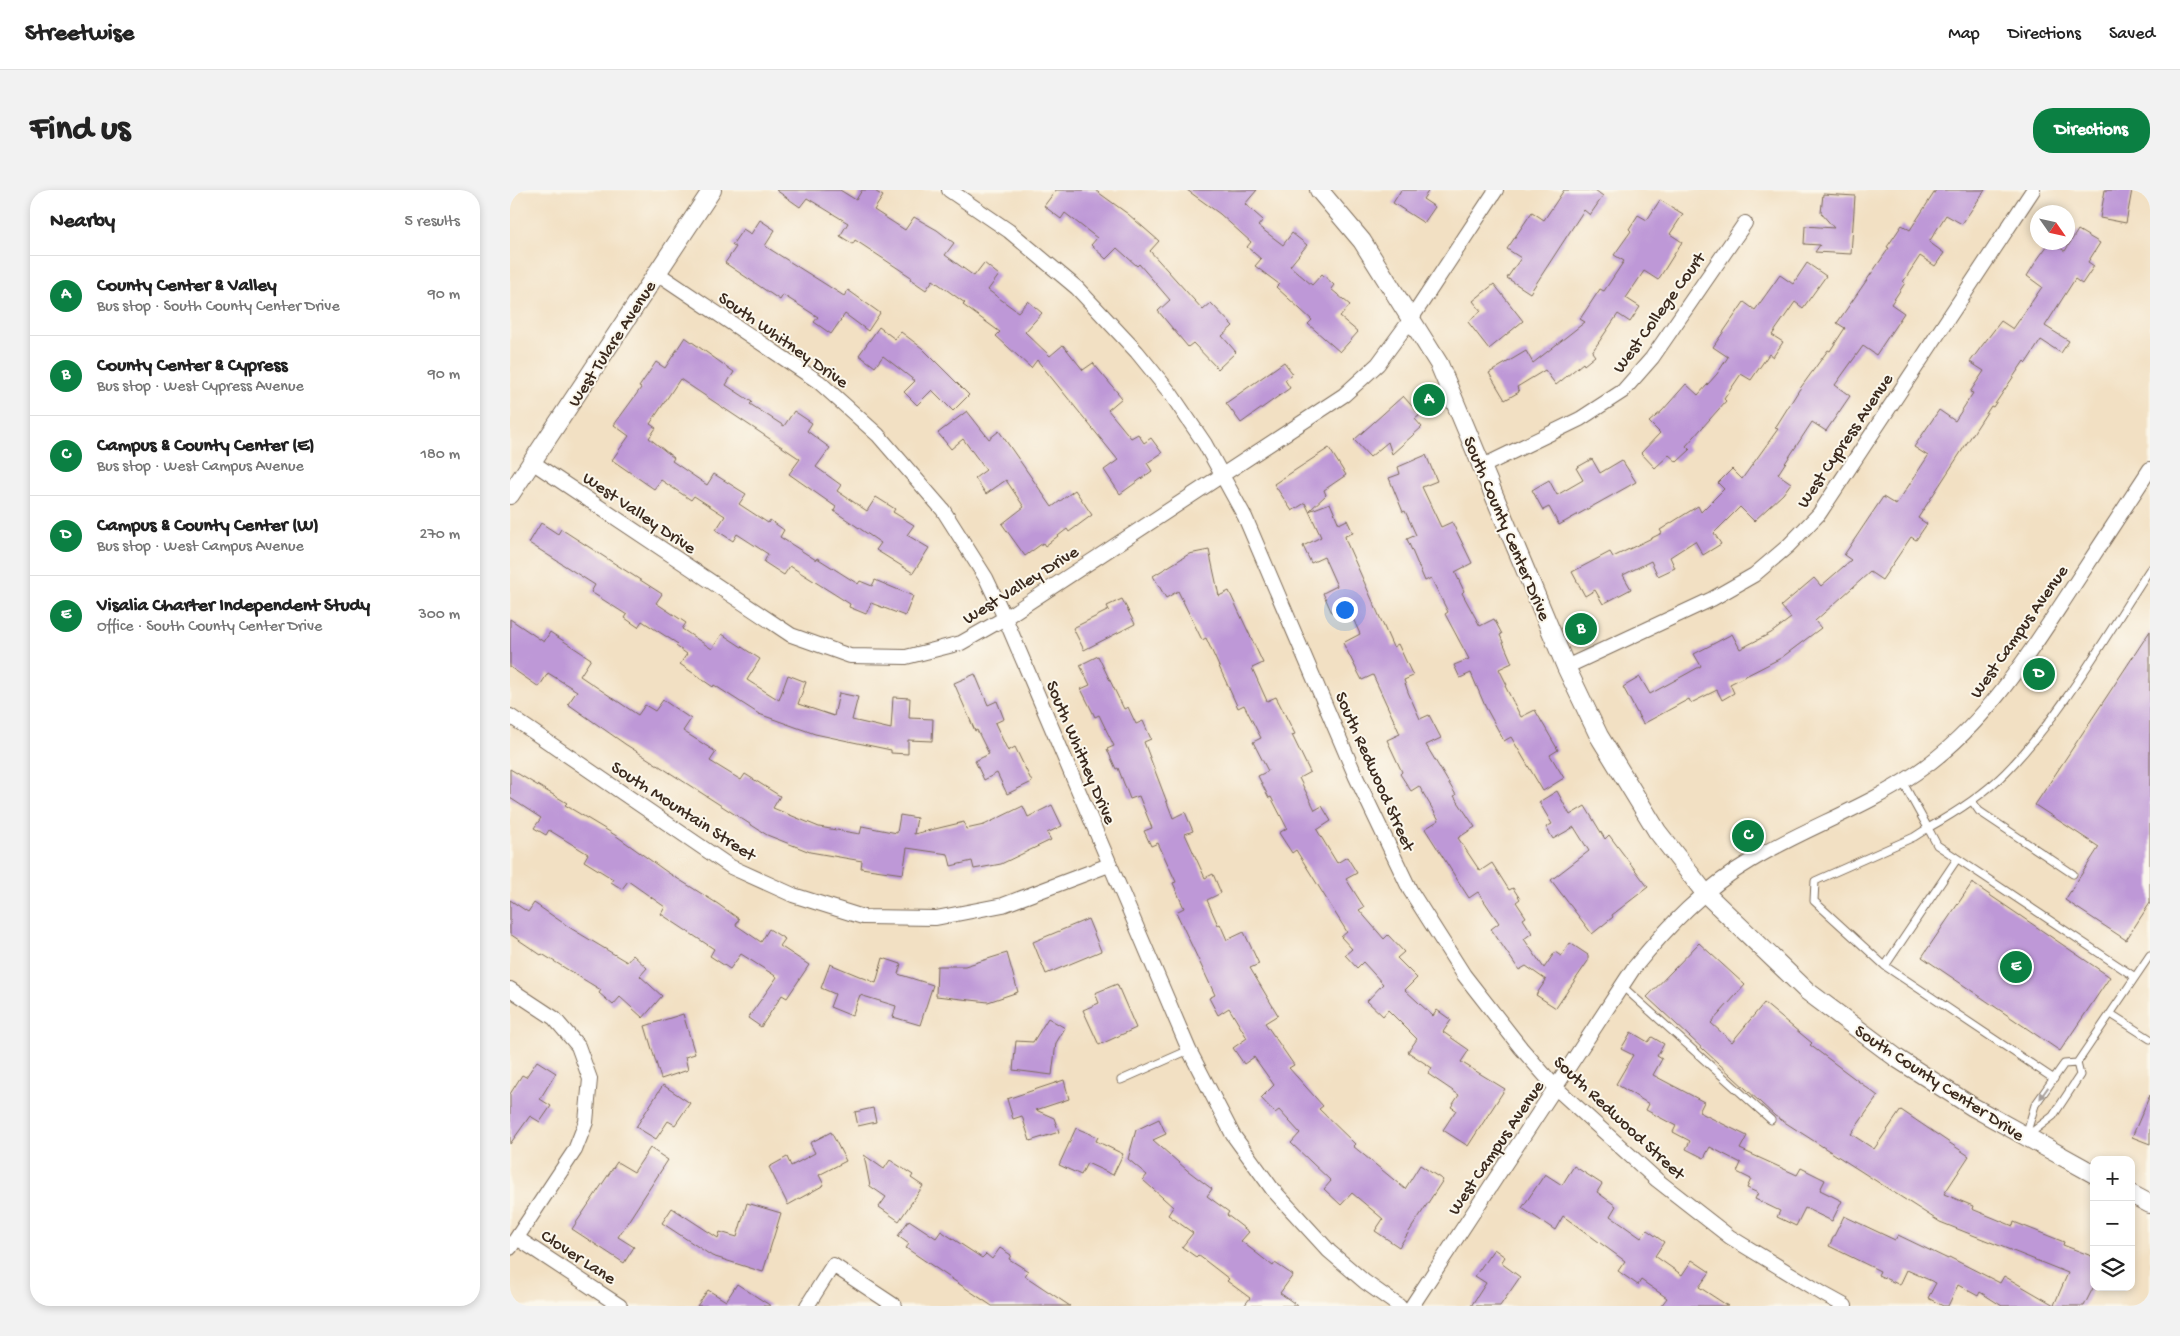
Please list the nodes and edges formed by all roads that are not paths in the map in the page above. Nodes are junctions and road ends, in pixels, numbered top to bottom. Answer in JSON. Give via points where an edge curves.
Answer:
{"nodes":[{"id":1,"x":712,"y":190,"type":"edge"},
{"id":2,"x":949,"y":190,"type":"edge"},
{"id":3,"x":1319,"y":190,"type":"edge"},
{"id":4,"x":1496,"y":190,"type":"edge"},
{"id":5,"x":2033,"y":190,"type":"edge"},
{"id":6,"x":1745,"y":223,"type":"dead end"},
{"id":7,"x":656,"y":273,"type":"junction"},
{"id":8,"x":1411,"y":319,"type":"junction"},
{"id":9,"x":532,"y":462,"type":"junction"},
{"id":10,"x":1482,"y":466,"type":"junction"},
{"id":11,"x":2150,"y":469,"type":"edge"},
{"id":12,"x":1221,"y":476,"type":"junction"},
{"id":13,"x":510,"y":496,"type":"edge"},
{"id":14,"x":2150,"y":569,"type":"edge"},
{"id":15,"x":1005,"y":618,"type":"junction"},
{"id":16,"x":1566,"y":666,"type":"junction"},
{"id":17,"x":510,"y":716,"type":"edge"},
{"id":18,"x":1902,"y":781,"type":"junction"},
{"id":19,"x":1972,"y":801,"type":"junction"},
{"id":20,"x":1928,"y":828,"type":"junction"},
{"id":21,"x":1957,"y":859,"type":"junction"},
{"id":22,"x":1109,"y":865,"type":"junction"},
{"id":23,"x":2073,"y":874,"type":"dead end"},
{"id":24,"x":1705,"y":893,"type":"junction"},
{"id":25,"x":2150,"y":955,"type":"edge"},
{"id":26,"x":1885,"y":966,"type":"junction"},
{"id":27,"x":2135,"y":977,"type":"junction"},
{"id":28,"x":1622,"y":986,"type":"junction"},
{"id":29,"x":510,"y":989,"type":"edge"},
{"id":30,"x":2111,"y":1014,"type":"junction"},
{"id":31,"x":2150,"y":1039,"type":"edge"},
{"id":32,"x":1189,"y":1050,"type":"junction"},
{"id":33,"x":2077,"y":1063,"type":"junction"},
{"id":34,"x":2054,"y":1079,"type":"junction"},
{"id":35,"x":1121,"y":1080,"type":"dead end"},
{"id":36,"x":1556,"y":1088,"type":"junction"},
{"id":37,"x":1771,"y":1120,"type":"dead end"},
{"id":38,"x":2026,"y":1137,"type":"junction"},
{"id":39,"x":2090,"y":1172,"type":"edge"},
{"id":40,"x":2135,"y":1196,"type":"edge"},
{"id":41,"x":2150,"y":1204,"type":"edge"},
{"id":42,"x":513,"y":1243,"type":"edge"},
{"id":43,"x":620,"y":1306,"type":"edge"},
{"id":44,"x":807,"y":1306,"type":"edge"},
{"id":45,"x":895,"y":1306,"type":"edge"},
{"id":46,"x":1399,"y":1306,"type":"edge"},
{"id":47,"x":1412,"y":1306,"type":"edge"},
{"id":48,"x":1845,"y":1306,"type":"edge"}],
"edges":[{"from":1,"to":7,"type":"street","name":"West Tulare Avenue"},
{"from":2,"to":12,"type":"street","name":"South Redwood Street","via":[[1009,231],[1077,288],[1171,394],[1205,444]]},
{"from":3,"to":8,"type":"street","name":"South County Center Drive","via":[[1362,241]]},
{"from":4,"to":8,"type":"street","name":"West Valley Drive"},
{"from":5,"to":16,"type":"street","name":"West Cypress Avenue","via":[[1820,514],[1754,575],[1712,599]]},
{"from":6,"to":10,"type":"street","name":"West College Court","via":[[1652,358],[1624,391],[1580,419]]},
{"from":7,"to":9,"type":"street","name":"West Tulare Avenue"},
{"from":7,"to":15,"type":"street","name":"South Whitney Drive","via":[[819,382],[878,434],[943,510],[986,578]]},
{"from":8,"to":10,"type":"street","name":"South County Center Drive","via":[[1439,364]]},
{"from":8,"to":12,"type":"street","name":"West Valley Drive","via":[[1378,364],[1344,395]]},
{"from":9,"to":13,"type":"street","name":"West Tulare Avenue"},
{"from":9,"to":15,"type":"street","name":"West Valley Drive","via":[[791,635],[850,656],[906,657],[961,643]]},
{"from":10,"to":16,"type":"street","name":"South County Center Drive"},
{"from":11,"to":18,"type":"street","name":"West Campus Avenue","via":[[2020,668],[1986,711],[1954,743]]},
{"from":12,"to":15,"type":"street","name":"West Valley Drive"},
{"from":12,"to":36,"type":"street","name":"South Redwood Street","via":[[1245,517],[1356,777],[1410,890],[1464,975]]},
{"from":14,"to":19,"type":"lane","via":[[2049,722],[2004,774]]},
{"from":15,"to":22,"type":"street","name":"South Whitney Drive"},
{"from":16,"to":24,"type":"street","name":"South County Center Drive","via":[[1599,736],[1656,831]]},
{"from":17,"to":22,"type":"street","name":"South Mountain Street","via":[[730,868],[793,895],[863,917],[936,918],[1003,905]]},
{"from":18,"to":20,"type":"lane"},
{"from":18,"to":24,"type":"street","name":"West Campus Avenue","via":[[1752,860]]},
{"from":19,"to":20,"type":"lane"},
{"from":19,"to":23,"type":"lane","via":[[1980,811]]},
{"from":20,"to":21,"type":"lane","via":[[1937,845]]},
{"from":20,"to":26,"type":"lane","via":[[1815,881],[1814,901]]},
{"from":21,"to":26,"type":"lane"},
{"from":21,"to":27,"type":"lane"},
{"from":22,"to":32,"type":"street","name":"South Whitney Drive"},
{"from":24,"to":28,"type":"street","name":"West Campus Avenue","via":[[1662,933]]},
{"from":24,"to":38,"type":"street","name":"South County Center Drive","via":[[1807,991],[1898,1059]]},
{"from":25,"to":27,"type":"lane"},
{"from":26,"to":34,"type":"lane"},
{"from":27,"to":30,"type":"lane"},
{"from":28,"to":36,"type":"street","name":"West Campus Avenue"},
{"from":28,"to":37,"type":"lane"},
{"from":29,"to":42,"type":"street","via":[[554,1018],[578,1046],[590,1079],[586,1122],[575,1150]]},
{"from":30,"to":31,"type":"lane"},
{"from":30,"to":33,"type":"lane"},
{"from":32,"to":35,"type":"lane"},
{"from":32,"to":46,"type":"street","name":"South Whitney Drive","via":[[1233,1135],[1273,1190],[1329,1251]]},
{"from":33,"to":34,"type":"lane","via":[[2064,1064]]},
{"from":33,"to":38,"type":"lane","via":[[2080,1075],[2052,1116]]},
{"from":34,"to":38,"type":"lane","one_way":true,"via":[[2036,1105]]},
{"from":36,"to":47,"type":"street","name":"West Campus Avenue"},
{"from":36,"to":48,"type":"street","name":"South Redwood Street","via":[[1657,1180],[1730,1237]]},
{"from":38,"to":39,"type":"street","name":"South County Center Drive"},
{"from":40,"to":41,"type":"street"},
{"from":42,"to":43,"type":"street","name":"Clover Lane"},
{"from":44,"to":45,"type":"street","via":[[833,1265]]}]}
